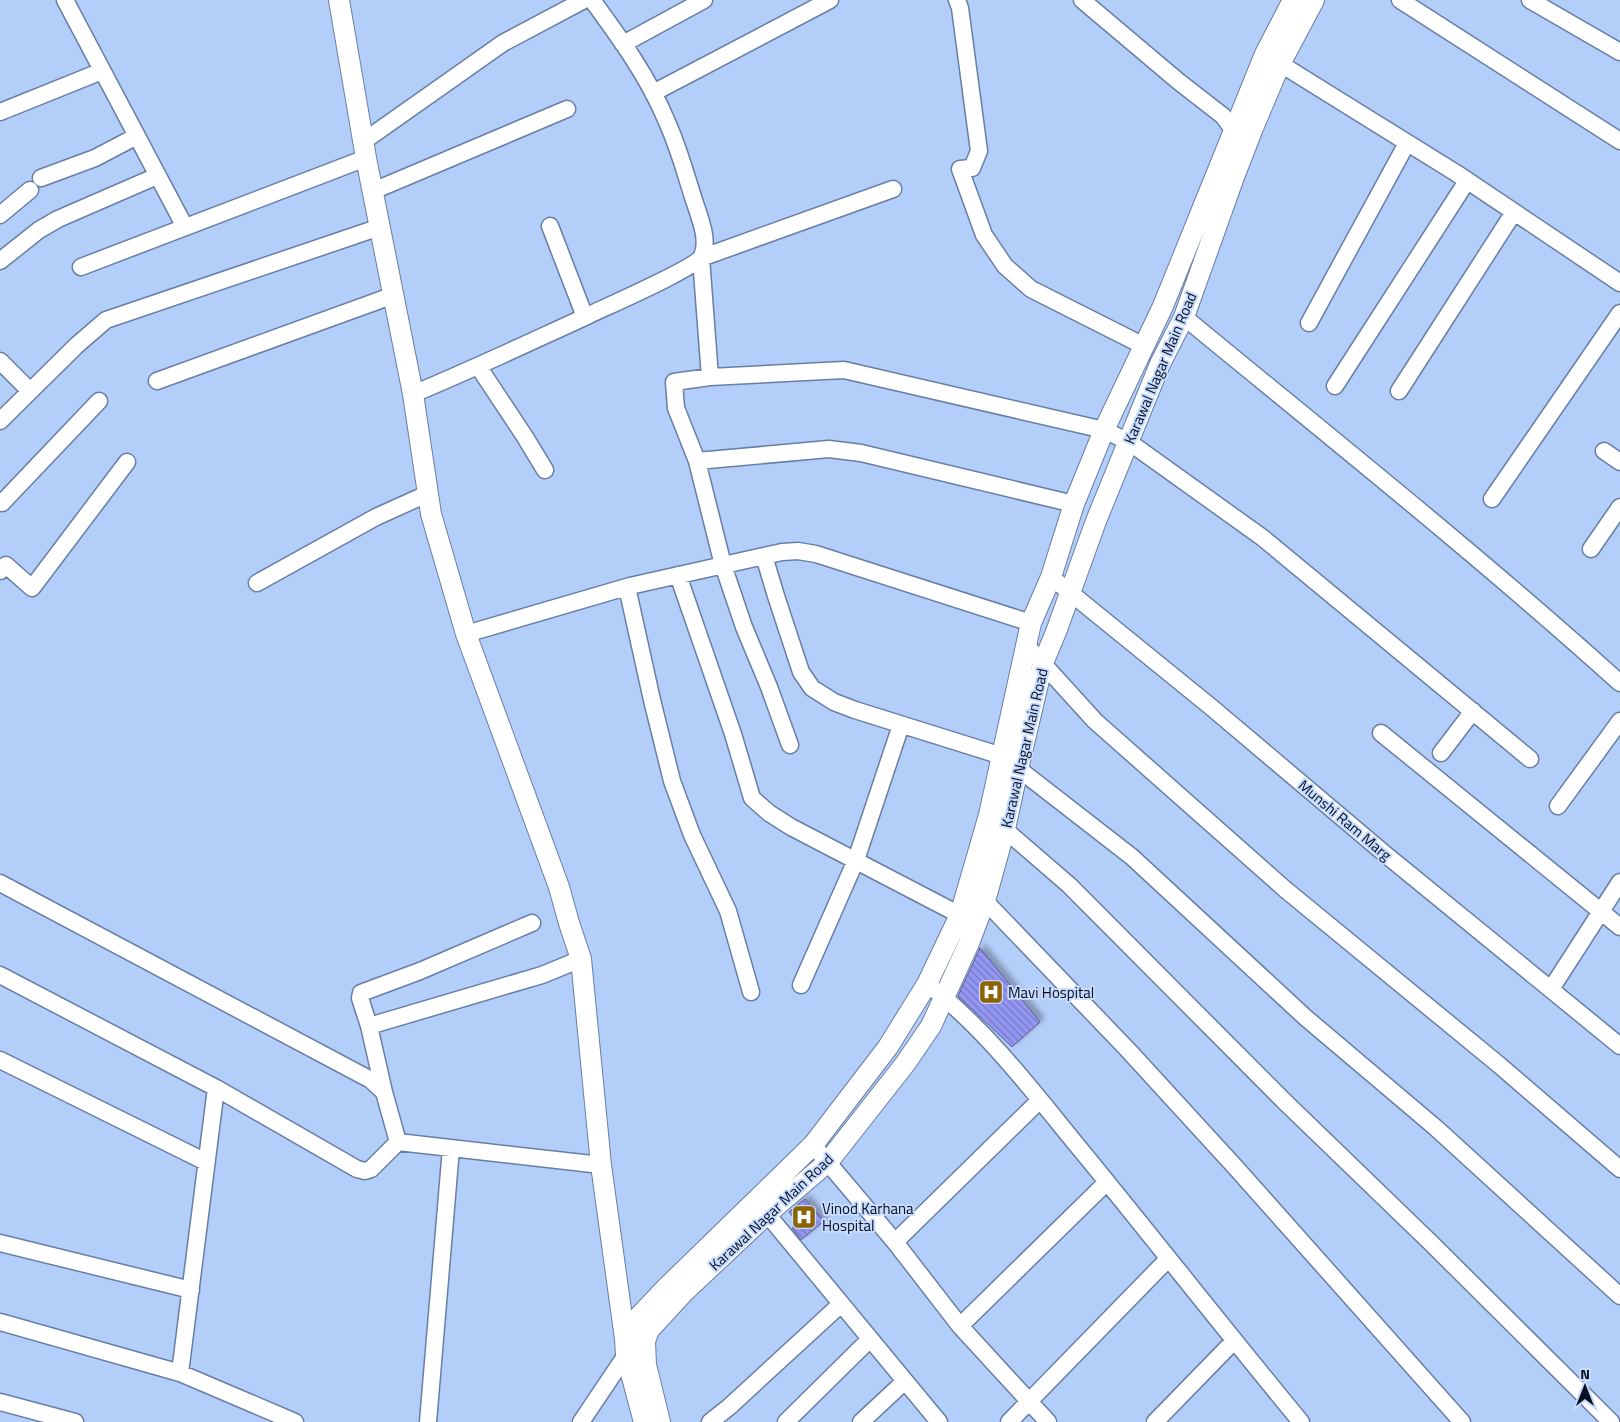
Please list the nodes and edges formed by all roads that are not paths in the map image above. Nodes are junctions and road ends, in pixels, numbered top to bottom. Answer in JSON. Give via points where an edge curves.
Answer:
{"nodes":[{"id":1,"x":65,"y":0,"type":"edge"},
{"id":2,"x":339,"y":0,"type":"edge"},
{"id":3,"x":584,"y":0,"type":"edge"},
{"id":4,"x":592,"y":0,"type":"edge"},
{"id":5,"x":704,"y":0,"type":"edge"},
{"id":6,"x":830,"y":0,"type":"edge"},
{"id":7,"x":957,"y":0,"type":"edge"},
{"id":8,"x":1082,"y":0,"type":"edge"},
{"id":9,"x":1293,"y":0,"type":"edge"},
{"id":10,"x":1314,"y":0,"type":"edge"},
{"id":11,"x":1400,"y":0,"type":"edge"},
{"id":12,"x":1530,"y":0,"type":"edge"},
{"id":13,"x":623,"y":44,"type":"junction"},
{"id":14,"x":1620,"y":52,"type":"edge"},
{"id":15,"x":1273,"y":59,"type":"junction"},
{"id":16,"x":102,"y":71,"type":"junction"},
{"id":17,"x":653,"y":93,"type":"junction"},
{"id":18,"x":566,"y":109,"type":"dead end"},
{"id":19,"x":0,"y":112,"type":"edge"},
{"id":20,"x":1234,"y":131,"type":"junction"},
{"id":21,"x":137,"y":136,"type":"junction"},
{"id":22,"x":1620,"y":142,"type":"edge"},
{"id":23,"x":1407,"y":143,"type":"junction"},
{"id":24,"x":365,"y":150,"type":"junction"},
{"id":25,"x":158,"y":176,"type":"junction"},
{"id":26,"x":1467,"y":181,"type":"junction"},
{"id":27,"x":893,"y":189,"type":"dead end"},
{"id":28,"x":373,"y":191,"type":"junction"},
{"id":29,"x":1514,"y":212,"type":"junction"},
{"id":30,"x":0,"y":215,"type":"edge"},
{"id":31,"x":550,"y":226,"type":"dead end"},
{"id":32,"x":185,"y":227,"type":"junction"},
{"id":33,"x":380,"y":227,"type":"junction"},
{"id":34,"x":701,"y":258,"type":"junction"},
{"id":35,"x":0,"y":261,"type":"edge"},
{"id":36,"x":81,"y":267,"type":"dead end"},
{"id":37,"x":1620,"y":282,"type":"edge"},
{"id":38,"x":394,"y":295,"type":"junction"},
{"id":39,"x":1620,"y":313,"type":"edge"},
{"id":40,"x":585,"y":317,"type":"junction"},
{"id":41,"x":1184,"y":317,"type":"junction"},
{"id":42,"x":1309,"y":323,"type":"dead end"},
{"id":43,"x":1144,"y":346,"type":"junction"},
{"id":44,"x":478,"y":366,"type":"junction"},
{"id":45,"x":2,"y":367,"type":"edge"},
{"id":46,"x":710,"y":377,"type":"junction"},
{"id":47,"x":157,"y":381,"type":"dead end"},
{"id":48,"x":1335,"y":386,"type":"dead end"},
{"id":49,"x":1399,"y":391,"type":"dead end"},
{"id":50,"x":30,"y":392,"type":"junction"},
{"id":51,"x":413,"y":394,"type":"junction"},
{"id":52,"x":100,"y":401,"type":"dead end"},
{"id":53,"x":0,"y":421,"type":"edge"},
{"id":54,"x":1104,"y":430,"type":"junction"},
{"id":55,"x":1129,"y":442,"type":"junction"},
{"id":56,"x":1604,"y":451,"type":"dead end"},
{"id":57,"x":696,"y":461,"type":"junction"},
{"id":58,"x":127,"y":462,"type":"dead end"},
{"id":59,"x":1620,"y":462,"type":"edge"},
{"id":60,"x":545,"y":470,"type":"dead end"},
{"id":61,"x":427,"y":494,"type":"junction"},
{"id":62,"x":1492,"y":499,"type":"dead end"},
{"id":63,"x":0,"y":501,"type":"edge"},
{"id":64,"x":1074,"y":504,"type":"junction"},
{"id":65,"x":1620,"y":507,"type":"edge"},
{"id":66,"x":1591,"y":549,"type":"dead end"},
{"id":67,"x":764,"y":556,"type":"junction"},
{"id":68,"x":723,"y":565,"type":"junction"},
{"id":69,"x":0,"y":571,"type":"edge"},
{"id":70,"x":678,"y":576,"type":"junction"},
{"id":71,"x":1051,"y":577,"type":"junction"},
{"id":72,"x":257,"y":583,"type":"dead end"},
{"id":73,"x":627,"y":587,"type":"junction"},
{"id":74,"x":1070,"y":593,"type":"junction"},
{"id":75,"x":1032,"y":624,"type":"junction"},
{"id":76,"x":466,"y":634,"type":"junction"},
{"id":77,"x":1026,"y":645,"type":"junction"},
{"id":78,"x":1043,"y":663,"type":"junction"},
{"id":79,"x":1620,"y":683,"type":"edge"},
{"id":80,"x":1473,"y":711,"type":"junction"},
{"id":81,"x":1620,"y":721,"type":"edge"},
{"id":82,"x":902,"y":725,"type":"junction"},
{"id":83,"x":1381,"y":733,"type":"dead end"},
{"id":84,"x":790,"y":745,"type":"dead end"},
{"id":85,"x":1441,"y":753,"type":"dead end"},
{"id":86,"x":1002,"y":756,"type":"junction"},
{"id":87,"x":1530,"y":759,"type":"dead end"},
{"id":88,"x":1018,"y":769,"type":"junction"},
{"id":89,"x":1558,"y":806,"type":"dead end"},
{"id":90,"x":989,"y":816,"type":"junction"},
{"id":91,"x":1005,"y":830,"type":"junction"},
{"id":92,"x":856,"y":860,"type":"junction"},
{"id":93,"x":1620,"y":882,"type":"edge"},
{"id":94,"x":0,"y":883,"type":"edge"},
{"id":95,"x":976,"y":896,"type":"junction"},
{"id":96,"x":1601,"y":912,"type":"junction"},
{"id":97,"x":960,"y":915,"type":"junction"},
{"id":98,"x":532,"y":923,"type":"dead end"},
{"id":99,"x":1620,"y":928,"type":"edge"},
{"id":100,"x":581,"y":959,"type":"junction"},
{"id":101,"x":0,"y":975,"type":"edge"},
{"id":102,"x":927,"y":984,"type":"junction"},
{"id":103,"x":801,"y":985,"type":"dead end"},
{"id":104,"x":1551,"y":989,"type":"junction"},
{"id":105,"x":751,"y":992,"type":"dead end"},
{"id":106,"x":944,"y":997,"type":"junction"},
{"id":107,"x":369,"y":1026,"type":"junction"},
{"id":108,"x":1620,"y":1046,"type":"edge"},
{"id":109,"x":0,"y":1060,"type":"edge"},
{"id":110,"x":216,"y":1088,"type":"junction"},
{"id":111,"x":384,"y":1092,"type":"junction"},
{"id":112,"x":1040,"y":1100,"type":"junction"},
{"id":113,"x":398,"y":1142,"type":"junction"},
{"id":114,"x":814,"y":1145,"type":"junction"},
{"id":115,"x":451,"y":1148,"type":"junction"},
{"id":116,"x":206,"y":1162,"type":"junction"},
{"id":117,"x":828,"y":1162,"type":"junction"},
{"id":118,"x":601,"y":1165,"type":"junction"},
{"id":119,"x":1620,"y":1169,"type":"edge"},
{"id":120,"x":1107,"y":1182,"type":"junction"},
{"id":121,"x":767,"y":1214,"type":"junction"},
{"id":122,"x":895,"y":1242,"type":"junction"},
{"id":123,"x":0,"y":1243,"type":"edge"},
{"id":124,"x":1168,"y":1259,"type":"junction"},
{"id":125,"x":191,"y":1290,"type":"junction"},
{"id":126,"x":1620,"y":1296,"type":"edge"},
{"id":127,"x":841,"y":1304,"type":"junction"},
{"id":128,"x":0,"y":1322,"type":"edge"},
{"id":129,"x":960,"y":1326,"type":"junction"},
{"id":130,"x":870,"y":1339,"type":"junction"},
{"id":131,"x":1234,"y":1341,"type":"junction"},
{"id":132,"x":635,"y":1347,"type":"junction"},
{"id":133,"x":180,"y":1373,"type":"junction"},
{"id":134,"x":905,"y":1381,"type":"junction"},
{"id":135,"x":1028,"y":1400,"type":"junction"},
{"id":136,"x":0,"y":1402,"type":"edge"},
{"id":137,"x":75,"y":1422,"type":"edge"},
{"id":138,"x":294,"y":1422,"type":"edge"},
{"id":139,"x":428,"y":1422,"type":"edge"},
{"id":140,"x":581,"y":1422,"type":"edge"},
{"id":141,"x":644,"y":1422,"type":"edge"},
{"id":142,"x":660,"y":1422,"type":"edge"},
{"id":143,"x":710,"y":1422,"type":"edge"},
{"id":144,"x":786,"y":1422,"type":"edge"},
{"id":145,"x":861,"y":1422,"type":"edge"},
{"id":146,"x":939,"y":1422,"type":"edge"},
{"id":147,"x":1009,"y":1422,"type":"edge"},
{"id":148,"x":1048,"y":1422,"type":"edge"},
{"id":149,"x":1155,"y":1422,"type":"edge"},
{"id":150,"x":1301,"y":1422,"type":"edge"},
{"id":151,"x":1462,"y":1422,"type":"edge"},
{"id":152,"x":1611,"y":1422,"type":"edge"}],
"edges":[{"from":1,"to":16,"type":"street"},
{"from":2,"to":24,"type":"street"},
{"from":3,"to":24,"type":"street","via":[[503,43]]},
{"from":4,"to":13,"type":"street"},
{"from":5,"to":13,"type":"street"},
{"from":6,"to":17,"type":"street"},
{"from":7,"to":43,"type":"street","via":[[979,152],[972,168],[960,169],[984,235],[1005,266],[1032,289]]},
{"from":8,"to":20,"type":"street","via":[[1223,116]]},
{"from":9,"to":15,"type":"street","name":"Karawal Nagar Main Road"},
{"from":10,"to":15,"type":"street","name":"Karawal Nagar Main Road"},
{"from":11,"to":22,"type":"street"},
{"from":12,"to":14,"type":"street"},
{"from":13,"to":17,"type":"street"},
{"from":15,"to":20,"type":"street","name":"Karawal Nagar Main Road"},
{"from":15,"to":23,"type":"street"},
{"from":15,"to":41,"type":"street","name":"Karawal Nagar Main Road"},
{"from":16,"to":19,"type":"street"},
{"from":16,"to":21,"type":"street"},
{"from":17,"to":34,"type":"street","via":[[667,122],[695,205],[704,239]]},
{"from":18,"to":28,"type":"street"},
{"from":20,"to":43,"type":"street","name":"Karawal Nagar Main Road"},
{"from":21,"to":25,"type":"street"},
{"from":21,"to":30,"type":"street","via":[[35,184]]},
{"from":23,"to":26,"type":"street"},
{"from":23,"to":42,"type":"street"},
{"from":24,"to":28,"type":"street"},
{"from":24,"to":32,"type":"street"},
{"from":25,"to":32,"type":"street"},
{"from":25,"to":35,"type":"street","via":[[58,219]]},
{"from":26,"to":29,"type":"street"},
{"from":26,"to":48,"type":"street"},
{"from":27,"to":34,"type":"street"},
{"from":28,"to":33,"type":"street"},
{"from":29,"to":37,"type":"street"},
{"from":29,"to":49,"type":"street"},
{"from":31,"to":40,"type":"street"},
{"from":32,"to":36,"type":"street"},
{"from":33,"to":38,"type":"street"},
{"from":33,"to":50,"type":"street","via":[[106,320]]},
{"from":34,"to":40,"type":"street"},
{"from":34,"to":46,"type":"street"},
{"from":38,"to":47,"type":"street"},
{"from":38,"to":51,"type":"street"},
{"from":39,"to":62,"type":"street"},
{"from":40,"to":44,"type":"street"},
{"from":41,"to":55,"type":"street","name":"Karawal Nagar Main Road","via":[[1160,364]]},
{"from":41,"to":79,"type":"street"},
{"from":43,"to":54,"type":"street","name":"Karawal Nagar Main Road"},
{"from":44,"to":51,"type":"street"},
{"from":44,"to":60,"type":"street"},
{"from":45,"to":50,"type":"street"},
{"from":46,"to":54,"type":"street","via":[[844,370]]},
{"from":46,"to":57,"type":"street","via":[[674,382],[676,408]]},
{"from":50,"to":53,"type":"street"},
{"from":51,"to":61,"type":"street"},
{"from":52,"to":63,"type":"street","via":[[2,503]]},
{"from":54,"to":55,"type":"street"},
{"from":54,"to":64,"type":"street","name":"Karawal Nagar Main Road"},
{"from":55,"to":74,"type":"street","name":"Karawal Nagar Main Road"},
{"from":55,"to":80,"type":"street","via":[[1263,538]]},
{"from":56,"to":59,"type":"street"},
{"from":57,"to":64,"type":"street","via":[[838,450]]},
{"from":57,"to":68,"type":"street"},
{"from":58,"to":69,"type":"street","via":[[32,588],[6,565]]},
{"from":61,"to":72,"type":"street","via":[[368,522]]},
{"from":61,"to":76,"type":"street"},
{"from":64,"to":71,"type":"street","name":"Karawal Nagar Main Road"},
{"from":65,"to":66,"type":"street"},
{"from":67,"to":68,"type":"street"},
{"from":67,"to":75,"type":"street","via":[[798,551],[816,554]]},
{"from":67,"to":82,"type":"street","via":[[801,672],[812,688],[834,702]]},
{"from":68,"to":70,"type":"street"},
{"from":68,"to":84,"type":"street"},
{"from":70,"to":73,"type":"street"},
{"from":70,"to":92,"type":"street","via":[[752,798],[769,814]]},
{"from":71,"to":74,"type":"street","name":"Munshi Ram Marg"},
{"from":71,"to":75,"type":"street","name":"Karawal Nagar Main Road"},
{"from":73,"to":76,"type":"street"},
{"from":73,"to":105,"type":"street","via":[[672,781],[692,836],[728,911]]},
{"from":74,"to":78,"type":"street","name":"Karawal Nagar Main Road"},
{"from":74,"to":104,"type":"street","name":"Munshi Ram Marg"},
{"from":75,"to":77,"type":"street","name":"Karawal Nagar Main Road"},
{"from":76,"to":100,"type":"street","via":[[559,886]]},
{"from":77,"to":78,"type":"street"},
{"from":77,"to":86,"type":"street","name":"Karawal Nagar Main Road"},
{"from":78,"to":88,"type":"street","name":"Karawal Nagar Main Road"},
{"from":78,"to":119,"type":"street","via":[[1095,721],[1286,890]]},
{"from":80,"to":85,"type":"street"},
{"from":80,"to":87,"type":"street"},
{"from":81,"to":89,"type":"street"},
{"from":82,"to":86,"type":"street"},
{"from":82,"to":92,"type":"street"},
{"from":83,"to":96,"type":"street"},
{"from":86,"to":88,"type":"street"},
{"from":86,"to":90,"type":"street","name":"Karawal Nagar Main Road"},
{"from":88,"to":91,"type":"street","name":"Karawal Nagar Main Road"},
{"from":88,"to":126,"type":"street","via":[[1132,857],[1306,1018],[1436,1128]]},
{"from":90,"to":91,"type":"street"},
{"from":90,"to":95,"type":"street","name":"Karawal Nagar Main Road"},
{"from":91,"to":95,"type":"street","name":"Karawal Nagar Main Road"},
{"from":91,"to":152,"type":"street","via":[[1069,884],[1278,1096],[1432,1243]]},
{"from":92,"to":97,"type":"street"},
{"from":92,"to":103,"type":"street"},
{"from":93,"to":96,"type":"street"},
{"from":94,"to":111,"type":"street","via":[[371,1080]]},
{"from":95,"to":97,"type":"street","name":"Karawal Nagar Main Road"},
{"from":95,"to":106,"type":"street","name":"Karawal Nagar Main Road","via":[[969,943]]},
{"from":95,"to":151,"type":"street","via":[[1128,1050]]},
{"from":96,"to":99,"type":"street"},
{"from":96,"to":104,"type":"street"},
{"from":97,"to":102,"type":"street","name":"Karawal Nagar Main Road"},
{"from":98,"to":107,"type":"street","via":[[429,968],[361,993]]},
{"from":100,"to":107,"type":"street","via":[[542,975]]},
{"from":100,"to":118,"type":"street"},
{"from":101,"to":110,"type":"street"},
{"from":102,"to":106,"type":"street"},
{"from":102,"to":114,"type":"street","name":"Karawal Nagar Main Road","via":[[888,1048]]},
{"from":104,"to":108,"type":"street","name":"Munshi Ram Marg"},
{"from":106,"to":112,"type":"street","via":[[990,1040]]},
{"from":106,"to":117,"type":"street","name":"Karawal Nagar Main Road","via":[[931,1026],[906,1064]]},
{"from":107,"to":111,"type":"street"},
{"from":109,"to":116,"type":"street"},
{"from":110,"to":113,"type":"street","via":[[357,1169],[371,1169]]},
{"from":110,"to":116,"type":"street"},
{"from":111,"to":113,"type":"street"},
{"from":112,"to":120,"type":"street"},
{"from":112,"to":122,"type":"street"},
{"from":113,"to":115,"type":"street"},
{"from":114,"to":117,"type":"street"},
{"from":114,"to":132,"type":"street","name":"Karawal Nagar Main Road","via":[[629,1327]]},
{"from":115,"to":118,"type":"street"},
{"from":115,"to":139,"type":"street"},
{"from":116,"to":125,"type":"street"},
{"from":117,"to":121,"type":"street","name":"Karawal Nagar Main Road"},
{"from":117,"to":122,"type":"street"},
{"from":118,"to":132,"type":"street"},
{"from":120,"to":124,"type":"street"},
{"from":120,"to":129,"type":"street"},
{"from":121,"to":127,"type":"street"},
{"from":121,"to":132,"type":"street","name":"Karawal Nagar Main Road","via":[[684,1292]]},
{"from":122,"to":129,"type":"street"},
{"from":123,"to":125,"type":"street"},
{"from":124,"to":131,"type":"street"},
{"from":124,"to":135,"type":"street"},
{"from":125,"to":133,"type":"street"},
{"from":127,"to":130,"type":"street"},
{"from":127,"to":143,"type":"street"},
{"from":128,"to":133,"type":"street"},
{"from":129,"to":135,"type":"street"},
{"from":130,"to":134,"type":"street"},
{"from":130,"to":144,"type":"street"},
{"from":131,"to":149,"type":"street"},
{"from":131,"to":150,"type":"street"},
{"from":132,"to":140,"type":"street"},
{"from":132,"to":141,"type":"street"},
{"from":132,"to":142,"type":"street","via":[[646,1365]]},
{"from":133,"to":138,"type":"street"},
{"from":134,"to":145,"type":"street"},
{"from":134,"to":146,"type":"street"},
{"from":135,"to":147,"type":"street"},
{"from":135,"to":148,"type":"street"},
{"from":136,"to":137,"type":"street"}]}
